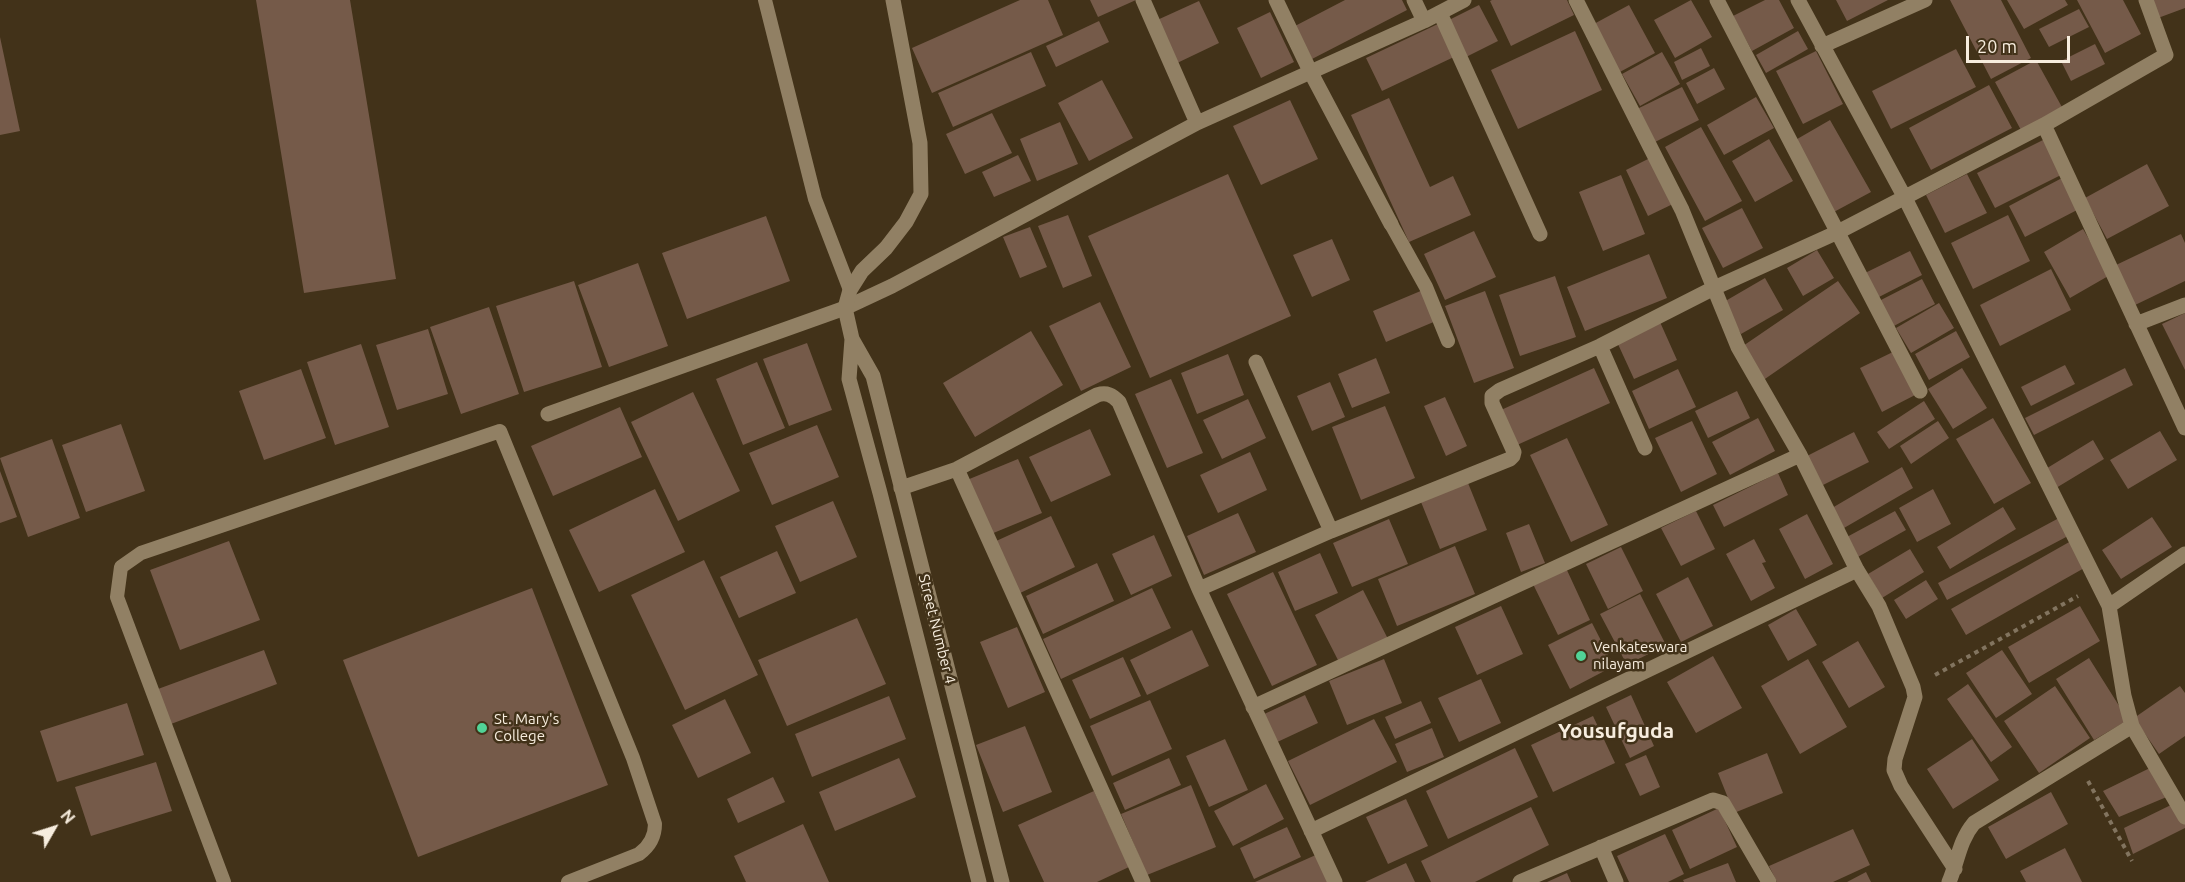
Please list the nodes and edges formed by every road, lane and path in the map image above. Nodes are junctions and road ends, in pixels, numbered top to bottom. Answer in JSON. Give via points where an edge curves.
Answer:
{"nodes":[{"id":1,"x":765,"y":0,"type":"edge"},
{"id":2,"x":893,"y":0,"type":"edge"},
{"id":3,"x":1143,"y":0,"type":"edge"},
{"id":4,"x":1276,"y":0,"type":"edge"},
{"id":5,"x":1414,"y":0,"type":"edge"},
{"id":6,"x":1464,"y":0,"type":"edge"},
{"id":7,"x":1576,"y":0,"type":"edge"},
{"id":8,"x":1717,"y":0,"type":"edge"},
{"id":9,"x":1798,"y":0,"type":"edge"},
{"id":10,"x":1925,"y":0,"type":"edge"},
{"id":11,"x":2146,"y":0,"type":"edge"},
{"id":12,"x":1440,"y":13,"type":"junction"},
{"id":13,"x":1424,"y":21,"type":"junction"},
{"id":14,"x":1822,"y":46,"type":"junction"},
{"id":15,"x":1310,"y":70,"type":"junction"},
{"id":16,"x":1197,"y":123,"type":"junction"},
{"id":17,"x":2044,"y":124,"type":"junction"},
{"id":18,"x":1905,"y":198,"type":"junction"},
{"id":19,"x":1391,"y":224,"type":"joint"},
{"id":20,"x":1838,"y":232,"type":"junction"},
{"id":21,"x":1540,"y":234,"type":"dead end"},
{"id":22,"x":1714,"y":288,"type":"junction"},
{"id":23,"x":850,"y":290,"type":"junction"},
{"id":24,"x":2185,"y":305,"type":"edge"},
{"id":25,"x":844,"y":308,"type":"junction"},
{"id":26,"x":2136,"y":324,"type":"junction"},
{"id":27,"x":852,"y":339,"type":"junction"},
{"id":28,"x":1448,"y":341,"type":"dead end"},
{"id":29,"x":1600,"y":346,"type":"junction"},
{"id":30,"x":1256,"y":362,"type":"dead end"},
{"id":31,"x":1920,"y":391,"type":"dead end"},
{"id":32,"x":548,"y":414,"type":"dead end"},
{"id":33,"x":2185,"y":428,"type":"edge"},
{"id":34,"x":1645,"y":448,"type":"dead end"},
{"id":35,"x":1800,"y":455,"type":"junction"},
{"id":36,"x":957,"y":469,"type":"junction"},
{"id":37,"x":901,"y":488,"type":"junction"},
{"id":38,"x":1331,"y":531,"type":"junction"},
{"id":39,"x":2185,"y":554,"type":"edge"},
{"id":40,"x":1857,"y":570,"type":"junction"},
{"id":41,"x":2098,"y":585,"type":"junction"},
{"id":42,"x":1199,"y":589,"type":"junction"},
{"id":43,"x":2109,"y":606,"type":"junction"},
{"id":44,"x":1913,"y":687,"type":"junction"},
{"id":45,"x":1253,"y":707,"type":"junction"},
{"id":46,"x":2132,"y":726,"type":"junction"},
{"id":47,"x":2076,"y":760,"type":"junction"},
{"id":48,"x":2185,"y":817,"type":"edge"},
{"id":49,"x":1311,"y":831,"type":"junction"},
{"id":50,"x":1601,"y":847,"type":"junction"},
{"id":51,"x":2132,"y":861,"type":"dead end"},
{"id":52,"x":1952,"y":876,"type":"edge"},
{"id":53,"x":224,"y":882,"type":"edge"},
{"id":54,"x":568,"y":882,"type":"edge"},
{"id":55,"x":979,"y":882,"type":"edge"},
{"id":56,"x":1002,"y":882,"type":"edge"},
{"id":57,"x":1143,"y":882,"type":"edge"},
{"id":58,"x":1335,"y":882,"type":"edge"},
{"id":59,"x":1520,"y":882,"type":"edge"},
{"id":60,"x":1616,"y":882,"type":"edge"},
{"id":61,"x":1769,"y":882,"type":"edge"}],
"edges":[{"from":1,"to":23,"type":"lane","via":[[815,200]]},
{"from":2,"to":23,"type":"street","via":[[920,143],[921,194],[906,222]]},
{"from":3,"to":16,"type":"street"},
{"from":4,"to":15,"type":"street"},
{"from":5,"to":13,"type":"street"},
{"from":6,"to":12,"type":"street"},
{"from":7,"to":22,"type":"street","via":[[1682,210]]},
{"from":8,"to":20,"type":"street"},
{"from":9,"to":14,"type":"street"},
{"from":10,"to":14,"type":"street"},
{"from":11,"to":17,"type":"street","via":[[2166,54]]},
{"from":12,"to":13,"type":"street"},
{"from":12,"to":21,"type":"street"},
{"from":13,"to":15,"type":"street"},
{"from":14,"to":18,"type":"street"},
{"from":15,"to":16,"type":"street"},
{"from":15,"to":19,"type":"street"},
{"from":16,"to":25,"type":"street"},
{"from":17,"to":18,"type":"street"},
{"from":17,"to":26,"type":"street"},
{"from":18,"to":20,"type":"street"},
{"from":18,"to":41,"type":"street"},
{"from":19,"to":28,"type":"lane","via":[[1426,287]]},
{"from":20,"to":22,"type":"street"},
{"from":20,"to":31,"type":"street"},
{"from":22,"to":29,"type":"street"},
{"from":22,"to":35,"type":"street","via":[[1738,347]]},
{"from":23,"to":25,"type":"street"},
{"from":24,"to":26,"type":"street"},
{"from":25,"to":27,"type":"street"},
{"from":25,"to":32,"type":"street"},
{"from":26,"to":33,"type":"street"},
{"from":27,"to":37,"type":"street","name":"Street Number 4","via":[[873,375]]},
{"from":27,"to":55,"type":"street","name":"Street Number 4","via":[[849,379]]},
{"from":29,"to":34,"type":"street"},
{"from":29,"to":38,"type":"street","via":[[1492,396],[1514,452],[1510,459]]},
{"from":30,"to":38,"type":"street"},
{"from":35,"to":40,"type":"street"},
{"from":35,"to":45,"type":"street"},
{"from":36,"to":37,"type":"street"},
{"from":36,"to":42,"type":"street","via":[[1097,395],[1112,395],[1119,402]]},
{"from":36,"to":57,"type":"street"},
{"from":37,"to":56,"type":"street","name":"Street Number 4"},
{"from":38,"to":42,"type":"street"},
{"from":39,"to":43,"type":"street"},
{"from":40,"to":44,"type":"street","via":[[1879,606]]},
{"from":40,"to":49,"type":"street"},
{"from":41,"to":43,"type":"street"},
{"from":41,"to":44,"type":"path"},
{"from":42,"to":45,"type":"street"},
{"from":43,"to":46,"type":"street"},
{"from":44,"to":52,"type":"street","via":[[1915,697],[1894,770]]},
{"from":45,"to":49,"type":"street"},
{"from":46,"to":47,"type":"street"},
{"from":46,"to":48,"type":"street"},
{"from":47,"to":51,"type":"path"},
{"from":47,"to":52,"type":"street","via":[[1974,823],[1963,838]]},
{"from":49,"to":58,"type":"street"},
{"from":50,"to":59,"type":"street"},
{"from":50,"to":60,"type":"street"},
{"from":50,"to":61,"type":"street","via":[[1718,800]]},
{"from":53,"to":54,"type":"lane","via":[[117,597],[121,567],[141,553],[500,431],[633,758],[655,824],[655,835],[639,854]]}]}
